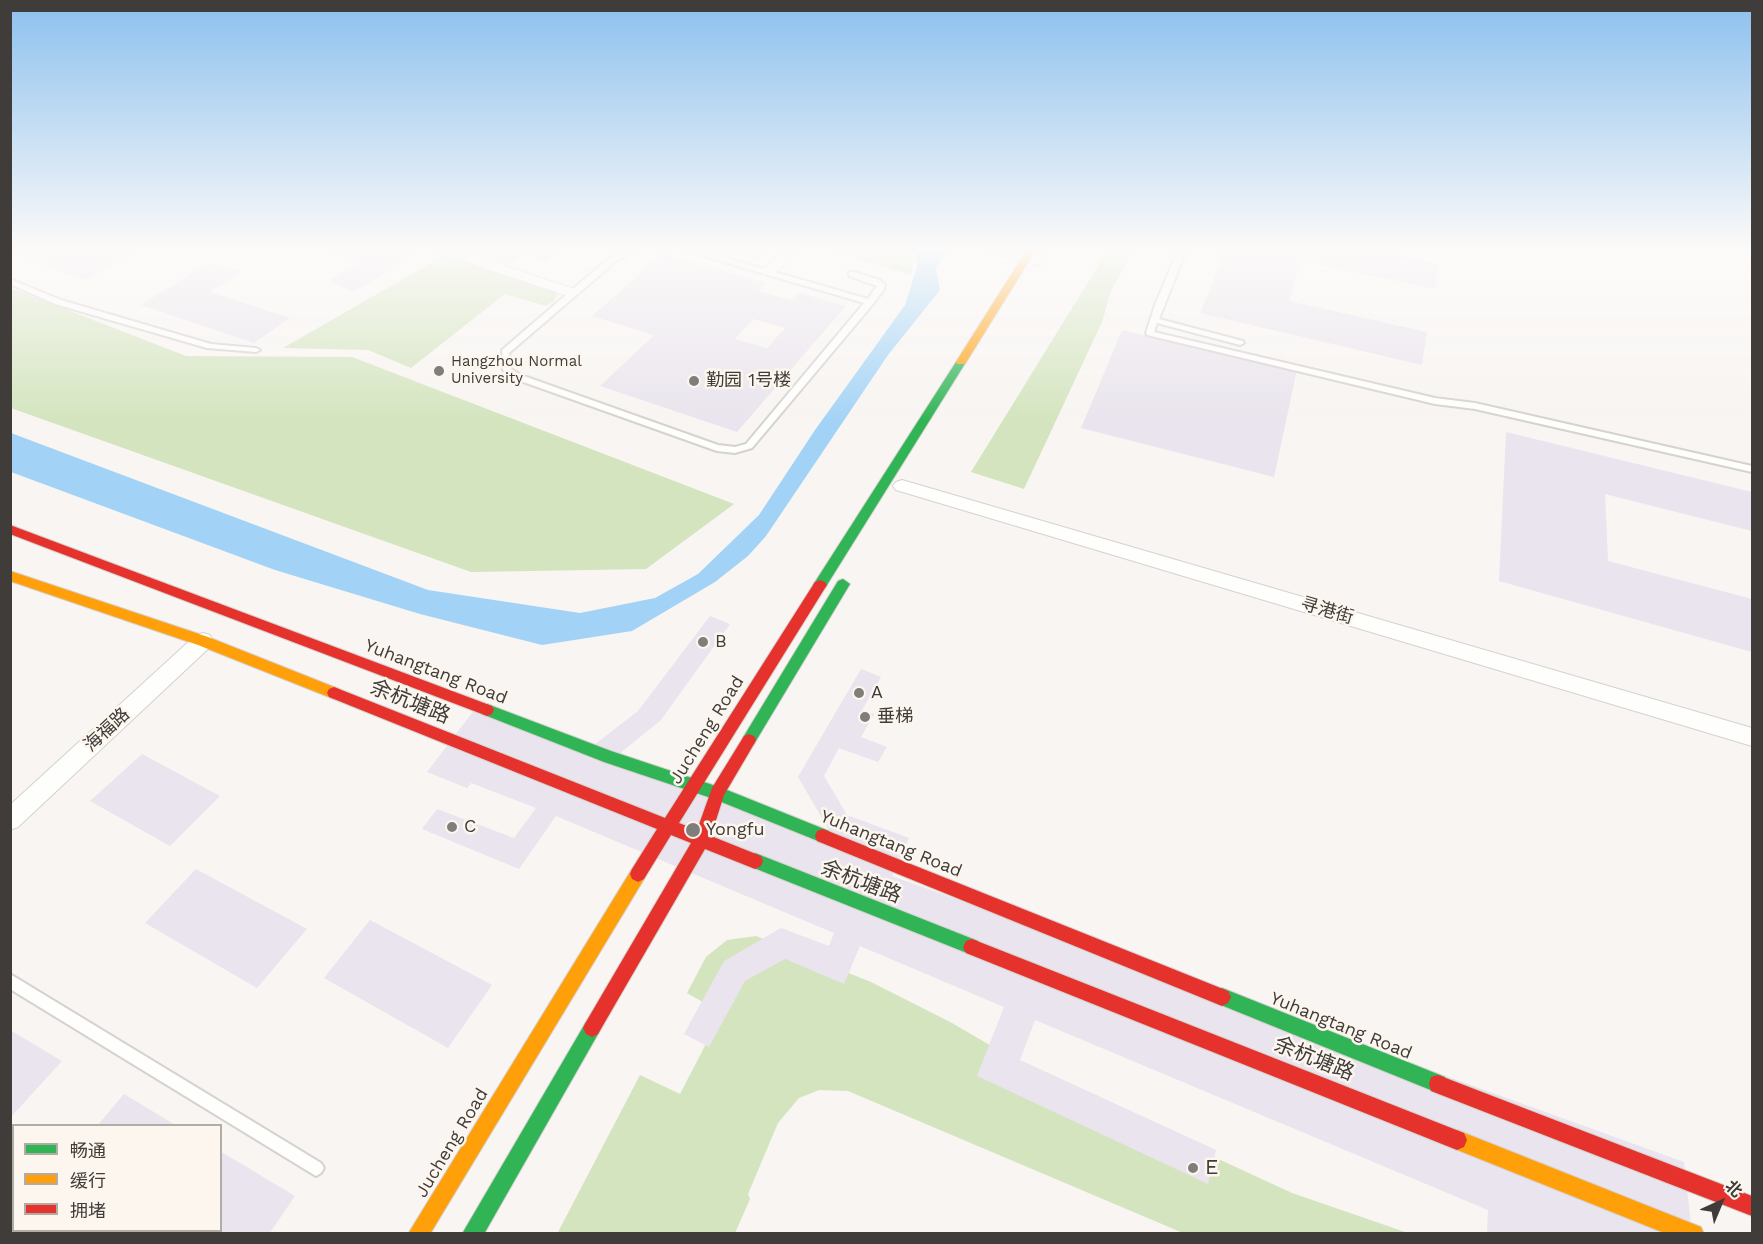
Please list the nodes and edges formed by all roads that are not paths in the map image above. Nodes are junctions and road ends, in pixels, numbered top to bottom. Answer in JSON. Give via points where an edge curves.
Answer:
{"nodes":[{"id":1,"x":72,"y":306,"type":"edge"},
{"id":2,"x":558,"y":306,"type":"edge"},
{"id":3,"x":867,"y":306,"type":"edge"},
{"id":4,"x":996,"y":306,"type":"edge"},
{"id":5,"x":1012,"y":306,"type":"edge"},
{"id":6,"x":1160,"y":306,"type":"edge"},
{"id":7,"x":1154,"y":321,"type":"junction"},
{"id":8,"x":1240,"y":343,"type":"dead end"},
{"id":9,"x":256,"y":350,"type":"dead end"},
{"id":10,"x":969,"y":375,"type":"dead end"},
{"id":11,"x":1752,"y":469,"type":"edge"},
{"id":12,"x":902,"y":486,"type":"dead end"},
{"id":13,"x":10,"y":529,"type":"edge"},
{"id":14,"x":852,"y":568,"type":"dead end"},
{"id":15,"x":10,"y":576,"type":"edge"},
{"id":16,"x":203,"y":641,"type":"junction"},
{"id":17,"x":1752,"y":737,"type":"edge"},
{"id":18,"x":694,"y":784,"type":"junction"},
{"id":19,"x":717,"y":793,"type":"junction"},
{"id":20,"x":10,"y":820,"type":"edge"},
{"id":21,"x":667,"y":828,"type":"junction"},
{"id":22,"x":701,"y":841,"type":"junction"},
{"id":23,"x":10,"y":981,"type":"edge"},
{"id":24,"x":315,"y":1168,"type":"dead end"},
{"id":25,"x":1752,"y":1206,"type":"edge"},
{"id":26,"x":418,"y":1233,"type":"edge"},
{"id":27,"x":472,"y":1233,"type":"edge"},
{"id":28,"x":1694,"y":1233,"type":"edge"}],
"edges":[{"from":1,"to":9,"type":"lane","via":[[210,346]]},
{"from":2,"to":3,"type":"lane","via":[[505,352],[507,370],[717,448],[735,450],[749,446]]},
{"from":4,"to":18,"type":"main road","name":"Jucheng Road"},
{"from":5,"to":10,"type":"main road"},
{"from":6,"to":7,"type":"lane"},
{"from":7,"to":8,"type":"lane"},
{"from":7,"to":11,"type":"lane","via":[[1150,333],[1435,401],[1475,406]]},
{"from":12,"to":17,"type":"street","name":"寻港街"},
{"from":13,"to":18,"type":"main road","name":"Yuhangtang Road","via":[[609,757]]},
{"from":14,"to":19,"type":"main road"},
{"from":15,"to":16,"type":"main road","name":"余杭塘路"},
{"from":16,"to":20,"type":"street","name":"海福路"},
{"from":16,"to":21,"type":"main road","name":"余杭塘路"},
{"from":18,"to":19,"type":"main road","name":"Yuhangtang Road"},
{"from":18,"to":21,"type":"main road","name":"Jucheng Road"},
{"from":19,"to":22,"type":"main road"},
{"from":19,"to":25,"type":"main road","name":"Yuhangtang Road","via":[[1394,1067]]},
{"from":21,"to":22,"type":"main road","name":"余杭塘路"},
{"from":21,"to":26,"type":"main road","name":"Jucheng Road"},
{"from":22,"to":27,"type":"main road"},
{"from":22,"to":28,"type":"main road","name":"余杭塘路"},
{"from":23,"to":24,"type":"lane"}]}
